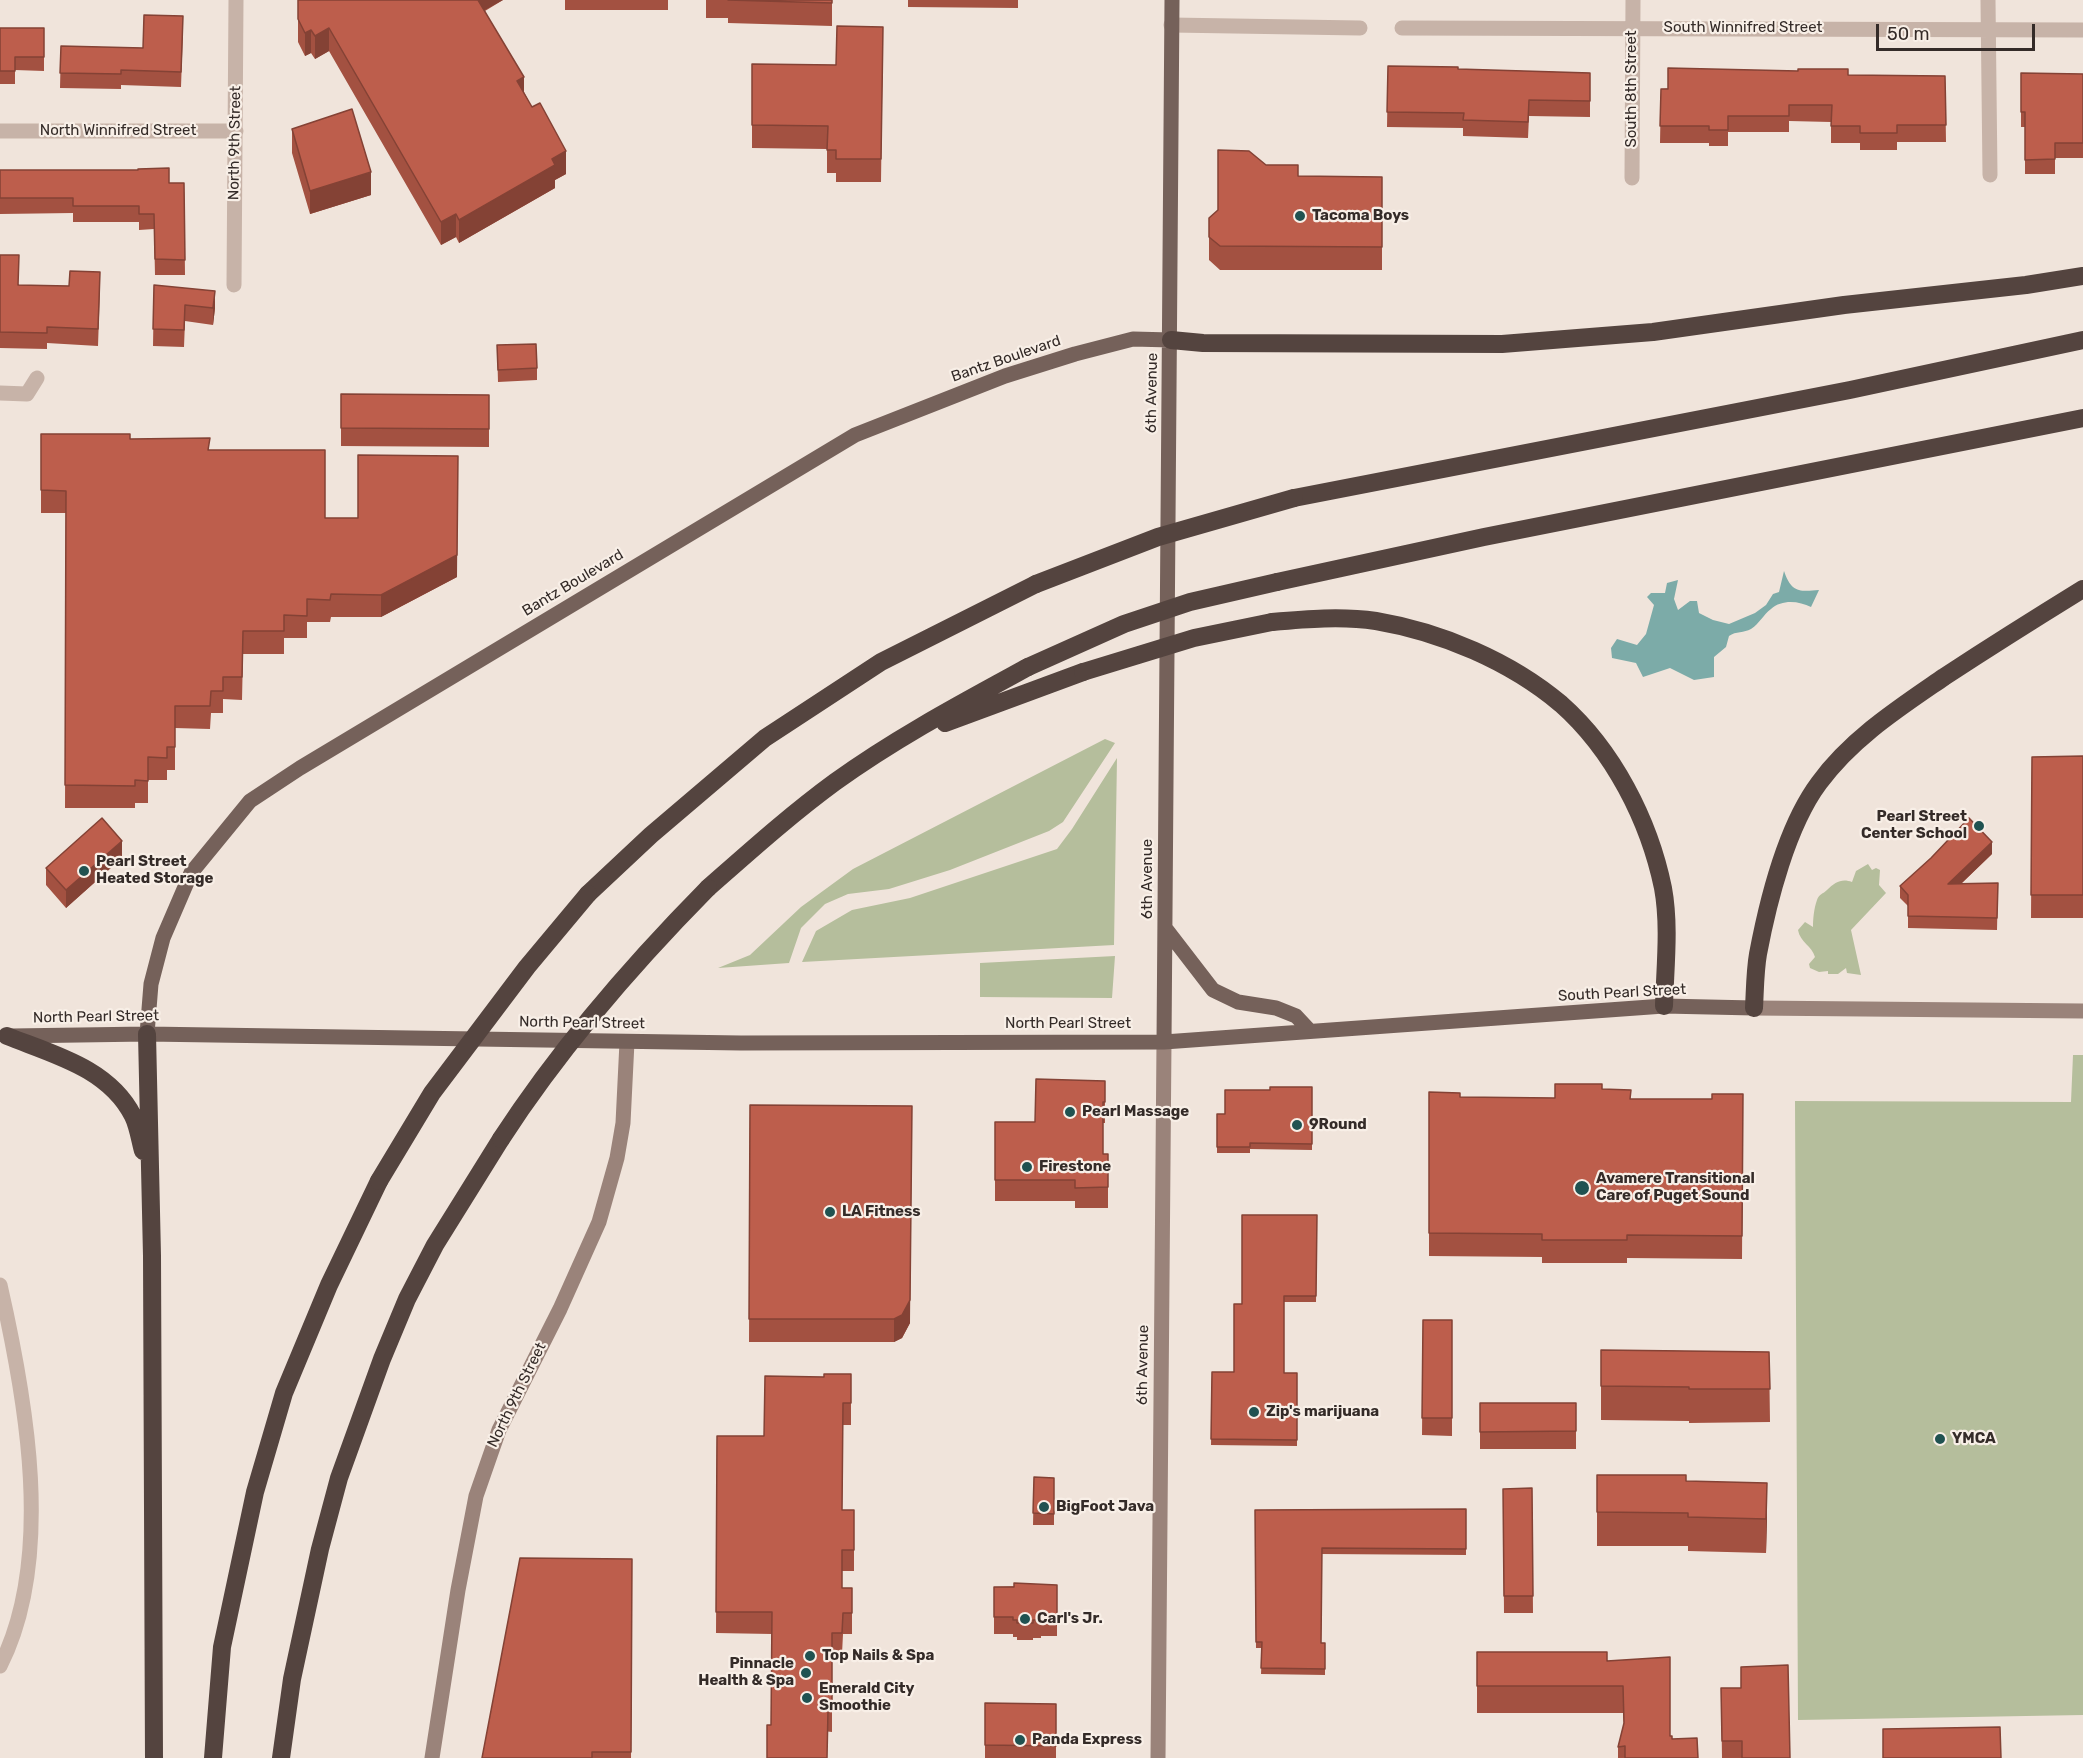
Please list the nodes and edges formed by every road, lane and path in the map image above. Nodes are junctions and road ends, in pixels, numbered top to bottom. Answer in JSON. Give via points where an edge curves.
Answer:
{"nodes":[{"id":1,"x":236,"y":0,"type":"edge"},
{"id":2,"x":1172,"y":0,"type":"edge"},
{"id":3,"x":1633,"y":0,"type":"edge"},
{"id":4,"x":1988,"y":0,"type":"edge"},
{"id":5,"x":1171,"y":25,"type":"junction"},
{"id":6,"x":1359,"y":28,"type":"dead end"},
{"id":7,"x":1402,"y":28,"type":"dead end"},
{"id":8,"x":1633,"y":28,"type":"junction"},
{"id":9,"x":1988,"y":29,"type":"junction"},
{"id":10,"x":2083,"y":30,"type":"edge"},
{"id":11,"x":0,"y":130,"type":"edge"},
{"id":12,"x":236,"y":131,"type":"junction"},
{"id":13,"x":1990,"y":175,"type":"dead end"},
{"id":14,"x":1632,"y":178,"type":"dead end"},
{"id":15,"x":2083,"y":276,"type":"edge"},
{"id":16,"x":234,"y":285,"type":"dead end"},
{"id":17,"x":1171,"y":340,"type":"junction"},
{"id":18,"x":2083,"y":340,"type":"edge"},
{"id":19,"x":37,"y":378,"type":"dead end"},
{"id":20,"x":0,"y":393,"type":"edge"},
{"id":21,"x":2083,"y":418,"type":"edge"},
{"id":22,"x":2083,"y":589,"type":"edge"},
{"id":23,"x":895,"y":741,"type":"junction"},
{"id":24,"x":1166,"y":929,"type":"junction"},
{"id":25,"x":1664,"y":1006,"type":"junction"},
{"id":26,"x":1754,"y":1008,"type":"junction"},
{"id":27,"x":2083,"y":1011,"type":"edge"},
{"id":28,"x":1310,"y":1031,"type":"junction"},
{"id":29,"x":147,"y":1034,"type":"junction"},
{"id":30,"x":3,"y":1036,"type":"edge"},
{"id":31,"x":627,"y":1042,"type":"junction"},
{"id":32,"x":1164,"y":1042,"type":"junction"},
{"id":33,"x":150,"y":1178,"type":"junction"},
{"id":34,"x":0,"y":1285,"type":"edge"},
{"id":35,"x":0,"y":1665,"type":"edge"},
{"id":36,"x":154,"y":1758,"type":"edge"},
{"id":37,"x":213,"y":1758,"type":"edge"},
{"id":38,"x":281,"y":1758,"type":"edge"},
{"id":39,"x":432,"y":1758,"type":"edge"},
{"id":40,"x":1158,"y":1758,"type":"edge"}],
"edges":[{"from":1,"to":12,"type":"street","name":"North 9th Street"},
{"from":2,"to":5,"type":"main road","name":"6th Avenue"},
{"from":3,"to":8,"type":"street","name":"South 8th Street"},
{"from":4,"to":9,"type":"street"},
{"from":5,"to":6,"type":"street"},
{"from":5,"to":17,"type":"main road","name":"6th Avenue"},
{"from":7,"to":8,"type":"street","name":"South Winnifred Street"},
{"from":8,"to":9,"type":"street","name":"South Winnifred Street"},
{"from":8,"to":14,"type":"street","name":"South 8th Street"},
{"from":9,"to":10,"type":"street","name":"South Winnifred Street"},
{"from":9,"to":13,"type":"street"},
{"from":11,"to":12,"type":"street","name":"North Winnifred Street"},
{"from":12,"to":16,"type":"street","name":"North 9th Street"},
{"from":15,"to":17,"type":"highway","via":[[1844,304],[1653,332],[1502,344]]},
{"from":17,"to":24,"type":"main road","name":"6th Avenue"},
{"from":17,"to":29,"type":"main road","name":"Bantz Boulevard","via":[[1133,339],[1075,354],[1005,376],[855,435],[250,801],[190,873],[163,938],[151,984]]},
{"from":18,"to":37,"type":"highway","bridge":true,"via":[[1850,390],[1294,498],[1158,537],[1036,584],[881,662],[765,738],[588,894],[432,1093],[379,1181],[284,1393],[258,1481],[222,1647]]},
{"from":19,"to":20,"type":"street","via":[[27,394]]},
{"from":21,"to":23,"type":"highway","bridge":true,"via":[[1496,534],[1190,602],[1124,624],[1028,667]]},
{"from":22,"to":26,"type":"highway","via":[[1905,704],[1854,743],[1820,783],[1803,809],[1782,862],[1758,955]]},
{"from":23,"to":25,"type":"highway","bridge":true,"via":[[1083,672],[1194,638],[1272,622],[1374,621],[1455,642],[1491,659],[1561,705],[1615,769],[1641,818],[1663,889]]},
{"from":23,"to":38,"type":"highway","bridge":true,"via":[[780,825],[667,929],[582,1028],[524,1104],[435,1245],[407,1299],[339,1478],[292,1679]]},
{"from":24,"to":28,"type":"main road","via":[[1213,990],[1238,1002],[1276,1008],[1296,1016]]},
{"from":24,"to":32,"type":"main road","name":"6th Avenue"},
{"from":25,"to":26,"type":"main road","name":"South Pearl Street"},
{"from":25,"to":28,"type":"main road","name":"South Pearl Street"},
{"from":26,"to":27,"type":"street","name":"South Pearl Street"},
{"from":28,"to":32,"type":"main road","name":"South Pearl Street"},
{"from":29,"to":30,"type":"main road","name":"North Pearl Street"},
{"from":29,"to":31,"type":"main road","name":"North Pearl Street"},
{"from":29,"to":33,"type":"highway"},
{"from":30,"to":33,"type":"highway","via":[[79,1065],[106,1081],[133,1116]]},
{"from":31,"to":32,"type":"main road","name":"North Pearl Street"},
{"from":31,"to":39,"type":"street","name":"North 9th Street","via":[[623,1123],[599,1222],[499,1430],[476,1496]]},
{"from":32,"to":40,"type":"street","name":"6th Avenue"},
{"from":33,"to":36,"type":"highway"},
{"from":34,"to":35,"type":"street","via":[[20,1387],[32,1539],[24,1596]]}]}
